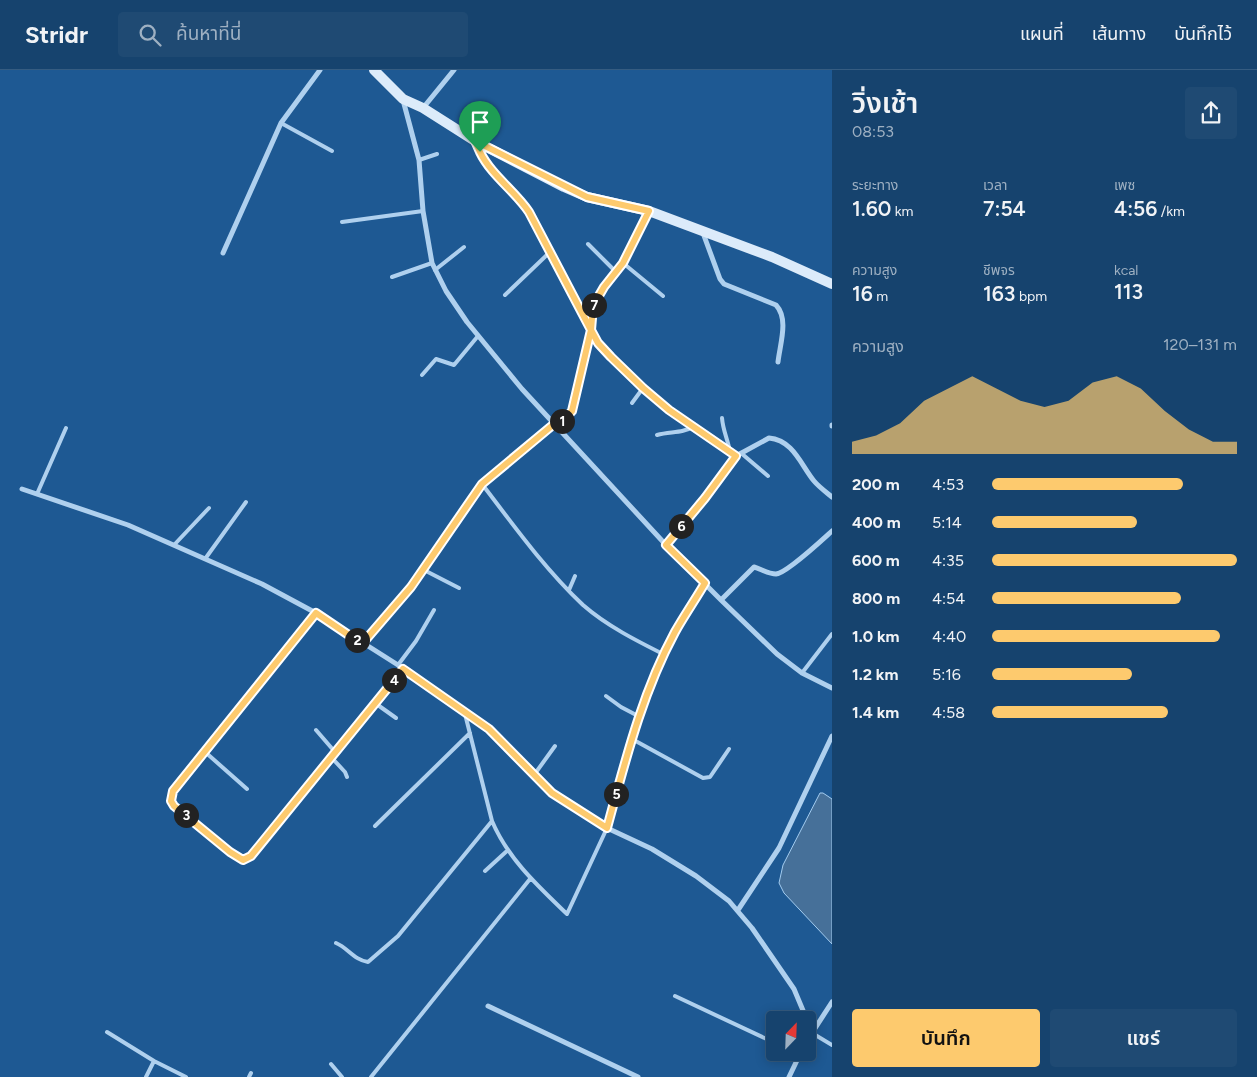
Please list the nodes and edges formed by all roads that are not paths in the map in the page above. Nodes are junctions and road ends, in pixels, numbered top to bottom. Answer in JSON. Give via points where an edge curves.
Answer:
{"nodes":[{"id":1,"x":320,"y":70,"type":"edge"},
{"id":2,"x":374,"y":70,"type":"edge"},
{"id":3,"x":454,"y":70,"type":"edge"},
{"id":4,"x":403,"y":99,"type":"junction"},
{"id":5,"x":423,"y":108,"type":"junction"},
{"id":6,"x":474,"y":115,"type":"dead end"},
{"id":7,"x":282,"y":123,"type":"junction"},
{"id":8,"x":465,"y":135,"type":"junction"},
{"id":9,"x":475,"y":141,"type":"junction"},
{"id":10,"x":332,"y":151,"type":"dead end"},
{"id":11,"x":437,"y":154,"type":"dead end"},
{"id":12,"x":419,"y":160,"type":"junction"},
{"id":13,"x":423,"y":211,"type":"junction"},
{"id":14,"x":649,"y":211,"type":"junction"},
{"id":15,"x":342,"y":222,"type":"dead end"},
{"id":16,"x":703,"y":233,"type":"junction"},
{"id":17,"x":588,"y":244,"type":"dead end"},
{"id":18,"x":464,"y":248,"type":"dead end"},
{"id":19,"x":550,"y":252,"type":"junction"},
{"id":20,"x":223,"y":253,"type":"dead end"},
{"id":21,"x":432,"y":263,"type":"junction"},
{"id":22,"x":623,"y":263,"type":"junction"},
{"id":23,"x":435,"y":270,"type":"junction"},
{"id":24,"x":616,"y":272,"type":"junction"},
{"id":25,"x":392,"y":277,"type":"dead end"},
{"id":26,"x":832,"y":284,"type":"edge"},
{"id":27,"x":505,"y":295,"type":"dead end"},
{"id":28,"x":663,"y":296,"type":"dead end"},
{"id":29,"x":591,"y":330,"type":"junction"},
{"id":30,"x":478,"y":336,"type":"junction"},
{"id":31,"x":778,"y":362,"type":"dead end"},
{"id":32,"x":422,"y":375,"type":"dead end"},
{"id":33,"x":643,"y":388,"type":"junction"},
{"id":34,"x":632,"y":403,"type":"dead end"},
{"id":35,"x":722,"y":418,"type":"dead end"},
{"id":36,"x":554,"y":424,"type":"junction"},
{"id":37,"x":694,"y":426,"type":"junction"},
{"id":38,"x":66,"y":428,"type":"dead end"},
{"id":39,"x":658,"y":435,"type":"dead end"},
{"id":40,"x":730,"y":452,"type":"junction"},
{"id":41,"x":738,"y":454,"type":"junction"},
{"id":42,"x":768,"y":476,"type":"dead end"},
{"id":43,"x":482,"y":484,"type":"junction"},
{"id":44,"x":22,"y":489,"type":"dead end"},
{"id":45,"x":37,"y":494,"type":"junction"},
{"id":46,"x":832,"y":497,"type":"edge"},
{"id":47,"x":246,"y":502,"type":"dead end"},
{"id":48,"x":209,"y":508,"type":"dead end"},
{"id":49,"x":832,"y":531,"type":"edge"},
{"id":50,"x":174,"y":545,"type":"junction"},
{"id":51,"x":666,"y":545,"type":"junction"},
{"id":52,"x":205,"y":559,"type":"junction"},
{"id":53,"x":422,"y":568,"type":"junction"},
{"id":54,"x":575,"y":576,"type":"dead end"},
{"id":55,"x":705,"y":583,"type":"junction"},
{"id":56,"x":459,"y":588,"type":"dead end"},
{"id":57,"x":569,"y":590,"type":"junction"},
{"id":58,"x":721,"y":600,"type":"junction"},
{"id":59,"x":434,"y":610,"type":"dead end"},
{"id":60,"x":316,"y":613,"type":"junction"},
{"id":61,"x":832,"y":634,"type":"edge"},
{"id":62,"x":362,"y":644,"type":"junction"},
{"id":63,"x":665,"y":655,"type":"junction"},
{"id":64,"x":398,"y":664,"type":"junction"},
{"id":65,"x":403,"y":669,"type":"junction"},
{"id":66,"x":802,"y":673,"type":"junction"},
{"id":67,"x":832,"y":688,"type":"edge"},
{"id":68,"x":606,"y":696,"type":"dead end"},
{"id":69,"x":375,"y":703,"type":"junction"},
{"id":70,"x":464,"y":710,"type":"junction"},
{"id":71,"x":640,"y":717,"type":"junction"},
{"id":72,"x":396,"y":718,"type":"dead end"},
{"id":73,"x":316,"y":730,"type":"dead end"},
{"id":74,"x":470,"y":733,"type":"junction"},
{"id":75,"x":832,"y":736,"type":"edge"},
{"id":76,"x":632,"y":739,"type":"junction"},
{"id":77,"x":554,"y":746,"type":"dead end"},
{"id":78,"x":729,"y":748,"type":"dead end"},
{"id":79,"x":204,"y":751,"type":"junction"},
{"id":80,"x":335,"y":752,"type":"junction"},
{"id":81,"x":331,"y":757,"type":"junction"},
{"id":82,"x":534,"y":775,"type":"junction"},
{"id":83,"x":347,"y":777,"type":"dead end"},
{"id":84,"x":247,"y":788,"type":"dead end"},
{"id":85,"x":492,"y":821,"type":"junction"},
{"id":86,"x":375,"y":826,"type":"dead end"},
{"id":87,"x":607,"y":828,"type":"junction"},
{"id":88,"x":508,"y":850,"type":"junction"},
{"id":89,"x":485,"y":871,"type":"dead end"},
{"id":90,"x":530,"y":879,"type":"junction"},
{"id":91,"x":738,"y":910,"type":"junction"},
{"id":92,"x":336,"y":943,"type":"dead end"},
{"id":93,"x":675,"y":996,"type":"dead end"},
{"id":94,"x":832,"y":1002,"type":"edge"},
{"id":95,"x":488,"y":1006,"type":"dead end"},
{"id":96,"x":803,"y":1011,"type":"edge"},
{"id":97,"x":816,"y":1027,"type":"edge"},
{"id":98,"x":107,"y":1032,"type":"dead end"},
{"id":99,"x":816,"y":1035,"type":"edge"},
{"id":100,"x":766,"y":1039,"type":"edge"},
{"id":101,"x":832,"y":1045,"type":"edge"},
{"id":102,"x":154,"y":1060,"type":"junction"},
{"id":103,"x":796,"y":1061,"type":"edge"},
{"id":104,"x":331,"y":1064,"type":"dead end"},
{"id":105,"x":146,"y":1077,"type":"edge"},
{"id":106,"x":186,"y":1077,"type":"edge"},
{"id":107,"x":342,"y":1077,"type":"edge"},
{"id":108,"x":371,"y":1077,"type":"edge"},
{"id":109,"x":638,"y":1077,"type":"edge"},
{"id":110,"x":790,"y":1077,"type":"edge"}],
"edges":[{"from":1,"to":7,"type":"street"},
{"from":2,"to":4,"type":"street"},
{"from":3,"to":5,"type":"street"},
{"from":4,"to":5,"type":"street"},
{"from":4,"to":12,"type":"street"},
{"from":5,"to":8,"type":"street"},
{"from":6,"to":8,"type":"lane"},
{"from":7,"to":10,"type":"lane"},
{"from":7,"to":20,"type":"street"},
{"from":8,"to":9,"type":"street"},
{"from":9,"to":14,"type":"street","via":[[587,197]]},
{"from":9,"to":19,"type":"street","via":[[484,161],[529,212]]},
{"from":11,"to":12,"type":"lane"},
{"from":12,"to":13,"type":"street"},
{"from":13,"to":15,"type":"lane"},
{"from":13,"to":21,"type":"street"},
{"from":14,"to":16,"type":"street"},
{"from":14,"to":22,"type":"lane"},
{"from":16,"to":26,"type":"street","via":[[772,257]]},
{"from":16,"to":31,"type":"street","via":[[724,284],[781,310],[783,327]]},
{"from":17,"to":24,"type":"lane"},
{"from":18,"to":23,"type":"lane"},
{"from":19,"to":27,"type":"lane"},
{"from":19,"to":29,"type":"street"},
{"from":21,"to":23,"type":"street"},
{"from":21,"to":25,"type":"lane"},
{"from":22,"to":24,"type":"lane"},
{"from":22,"to":28,"type":"lane"},
{"from":23,"to":30,"type":"street"},
{"from":24,"to":29,"type":"lane","via":[[593,306]]},
{"from":29,"to":33,"type":"street","via":[[598,343]]},
{"from":29,"to":36,"type":"lane","via":[[572,411],[564,420]]},
{"from":30,"to":32,"type":"lane","via":[[454,365],[436,359]]},
{"from":30,"to":36,"type":"street"},
{"from":33,"to":34,"type":"lane"},
{"from":33,"to":37,"type":"street"},
{"from":35,"to":40,"type":"lane"},
{"from":36,"to":43,"type":"lane"},
{"from":36,"to":51,"type":"street"},
{"from":37,"to":39,"type":"lane","via":[[685,433]]},
{"from":37,"to":40,"type":"street"},
{"from":38,"to":45,"type":"lane"},
{"from":40,"to":41,"type":"street"},
{"from":41,"to":42,"type":"lane"},
{"from":41,"to":46,"type":"street","via":[[760,441],[775,438],[796,453],[816,483]]},
{"from":41,"to":51,"type":"street"},
{"from":43,"to":53,"type":"lane"},
{"from":43,"to":57,"type":"lane","via":[[529,546]]},
{"from":44,"to":45,"type":"street"},
{"from":45,"to":50,"type":"street","via":[[128,525]]},
{"from":47,"to":52,"type":"lane"},
{"from":48,"to":50,"type":"lane"},
{"from":49,"to":58,"type":"street","via":[[780,573],[754,567]]},
{"from":50,"to":52,"type":"street"},
{"from":51,"to":55,"type":"street"},
{"from":52,"to":60,"type":"street"},
{"from":53,"to":56,"type":"lane"},
{"from":53,"to":62,"type":"lane","via":[[411,587]]},
{"from":54,"to":57,"type":"lane"},
{"from":55,"to":58,"type":"street"},
{"from":55,"to":63,"type":"street"},
{"from":57,"to":63,"type":"lane","via":[[611,625]]},
{"from":58,"to":66,"type":"street","via":[[776,654]]},
{"from":59,"to":64,"type":"lane"},
{"from":60,"to":62,"type":"street"},
{"from":60,"to":79,"type":"lane"},
{"from":61,"to":66,"type":"lane"},
{"from":62,"to":64,"type":"street"},
{"from":63,"to":71,"type":"street"},
{"from":64,"to":65,"type":"street"},
{"from":65,"to":69,"type":"lane"},
{"from":65,"to":70,"type":"street"},
{"from":66,"to":67,"type":"street"},
{"from":68,"to":71,"type":"lane"},
{"from":69,"to":72,"type":"lane"},
{"from":69,"to":80,"type":"lane"},
{"from":70,"to":74,"type":"lane"},
{"from":70,"to":82,"type":"street","via":[[489,729]]},
{"from":71,"to":76,"type":"street"},
{"from":73,"to":80,"type":"lane"},
{"from":74,"to":85,"type":"lane"},
{"from":74,"to":86,"type":"lane"},
{"from":75,"to":91,"type":"street","via":[[783,842]]},
{"from":76,"to":78,"type":"lane","via":[[703,778],[710,777]]},
{"from":76,"to":87,"type":"street"},
{"from":77,"to":82,"type":"lane"},
{"from":79,"to":81,"type":"lane","via":[[173,791],[171,801],[243,860],[251,856]]},
{"from":79,"to":84,"type":"lane"},
{"from":80,"to":81,"type":"lane"},
{"from":81,"to":83,"type":"lane"},
{"from":82,"to":87,"type":"street","via":[[552,793]]},
{"from":85,"to":88,"type":"lane"},
{"from":85,"to":92,"type":"lane","via":[[398,936],[368,962],[360,961],[345,946]]},
{"from":87,"to":90,"type":"lane","via":[[568,914]]},
{"from":87,"to":91,"type":"street","via":[[652,849],[696,876]]},
{"from":88,"to":89,"type":"lane"},
{"from":88,"to":90,"type":"lane"},
{"from":90,"to":108,"type":"lane"},
{"from":91,"to":96,"type":"street","via":[[794,988]]},
{"from":93,"to":100,"type":"lane"},
{"from":94,"to":97,"type":"street"},
{"from":95,"to":109,"type":"street"},
{"from":98,"to":102,"type":"lane"},
{"from":99,"to":101,"type":"lane"},
{"from":102,"to":105,"type":"lane"},
{"from":102,"to":106,"type":"lane"},
{"from":103,"to":110,"type":"street"},
{"from":104,"to":107,"type":"lane"}]}
